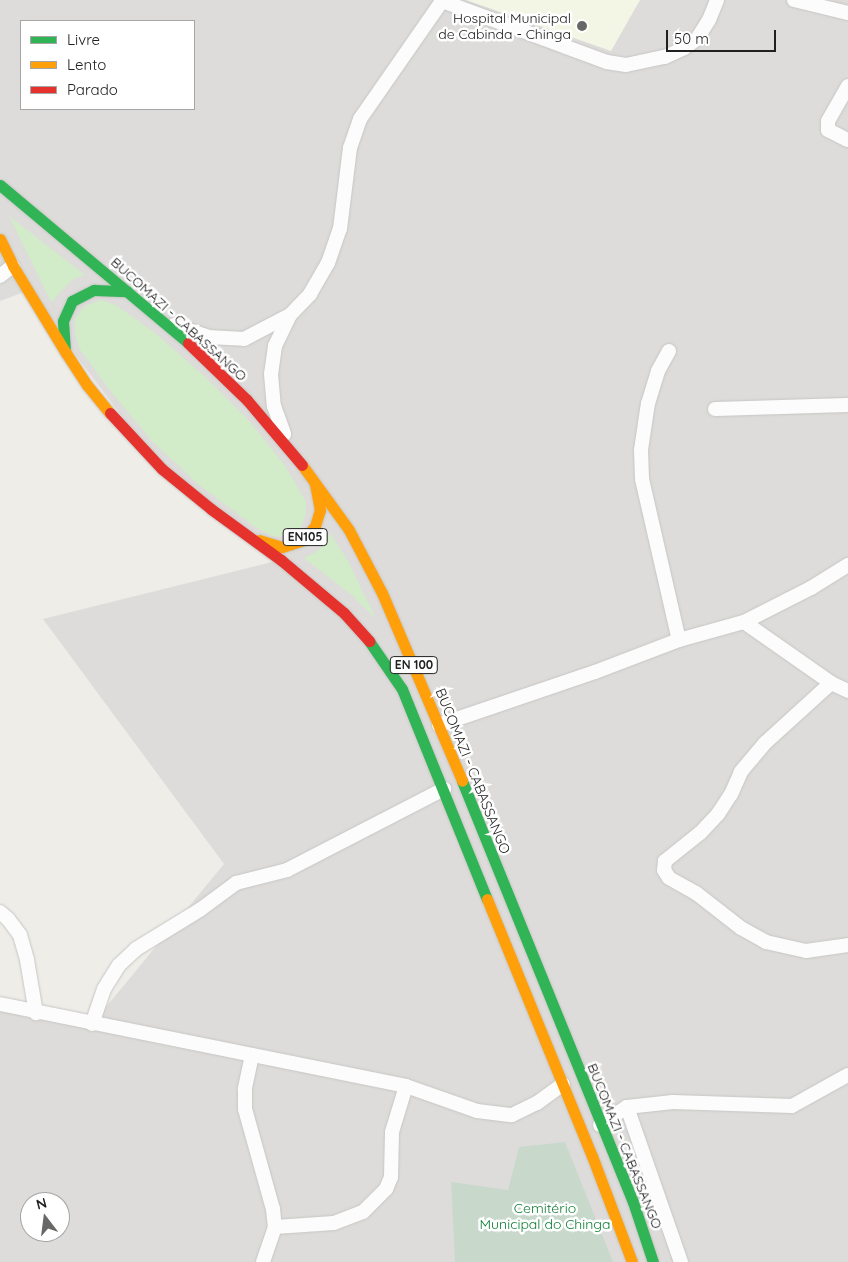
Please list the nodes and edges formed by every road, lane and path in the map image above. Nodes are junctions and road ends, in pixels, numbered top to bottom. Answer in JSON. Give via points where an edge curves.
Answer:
{"nodes":[{"id":1,"x":717,"y":0,"type":"edge"},
{"id":2,"x":794,"y":0,"type":"edge"},
{"id":3,"x":825,"y":3,"type":"edge"},
{"id":4,"x":848,"y":13,"type":"edge"},
{"id":5,"x":848,"y":86,"type":"edge"},
{"id":6,"x":848,"y":140,"type":"edge"},
{"id":7,"x":0,"y":185,"type":"edge"},
{"id":8,"x":0,"y":239,"type":"edge"},
{"id":9,"x":13,"y":266,"type":"junction"},
{"id":10,"x":0,"y":276,"type":"edge"},
{"id":11,"x":127,"y":291,"type":"junction"},
{"id":12,"x":290,"y":315,"type":"junction"},
{"id":13,"x":162,"y":321,"type":"junction"},
{"id":14,"x":669,"y":351,"type":"dead end"},
{"id":15,"x":66,"y":354,"type":"junction"},
{"id":16,"x":848,"y":405,"type":"edge"},
{"id":17,"x":715,"y":409,"type":"dead end"},
{"id":18,"x":288,"y":446,"type":"junction"},
{"id":19,"x":315,"y":481,"type":"junction"},
{"id":20,"x":248,"y":538,"type":"junction"},
{"id":21,"x":848,"y":565,"type":"edge"},
{"id":22,"x":744,"y":622,"type":"junction"},
{"id":23,"x":679,"y":640,"type":"junction"},
{"id":24,"x":830,"y":683,"type":"junction"},
{"id":25,"x":848,"y":691,"type":"edge"},
{"id":26,"x":439,"y":725,"type":"junction"},
{"id":27,"x":444,"y":789,"type":"junction"},
{"id":28,"x":0,"y":912,"type":"edge"},
{"id":29,"x":848,"y":945,"type":"edge"},
{"id":30,"x":0,"y":1004,"type":"edge"},
{"id":31,"x":36,"y":1013,"type":"junction"},
{"id":32,"x":92,"y":1024,"type":"junction"},
{"id":33,"x":252,"y":1055,"type":"junction"},
{"id":34,"x":848,"y":1075,"type":"edge"},
{"id":35,"x":563,"y":1084,"type":"junction"},
{"id":36,"x":406,"y":1086,"type":"junction"},
{"id":37,"x":627,"y":1107,"type":"junction"},
{"id":38,"x":600,"y":1124,"type":"junction"},
{"id":39,"x":275,"y":1227,"type":"junction"},
{"id":40,"x":263,"y":1262,"type":"edge"},
{"id":41,"x":632,"y":1262,"type":"edge"},
{"id":42,"x":653,"y":1262,"type":"edge"},
{"id":43,"x":681,"y":1262,"type":"edge"}],
"edges":[{"from":1,"to":12,"type":"street","via":[[697,39],[665,57],[626,65],[607,62],[442,2],[360,119],[350,148],[340,229],[328,264],[310,294]]},
{"from":2,"to":3,"type":"street"},
{"from":3,"to":4,"type":"street"},
{"from":5,"to":6,"type":"street","via":[[828,121],[828,130]]},
{"from":7,"to":11,"type":"main road","name":"BUCOMAZI - CABASSANGO","number":"EN 100"},
{"from":8,"to":9,"type":"main road","number":"EN 100"},
{"from":9,"to":10,"type":"street"},
{"from":9,"to":15,"type":"main road","number":"EN 100"},
{"from":11,"to":13,"type":"main road","name":"BUCOMAZI - CABASSANGO","number":"EN 100"},
{"from":11,"to":15,"type":"main road","via":[[94,290],[72,300],[62,321]]},
{"from":12,"to":13,"type":"street","via":[[244,339],[208,338]]},
{"from":12,"to":18,"type":"street","via":[[275,346],[271,374],[274,406]]},
{"from":13,"to":18,"type":"main road","name":"BUCOMAZI - CABASSANGO","number":"EN 100","via":[[215,368]]},
{"from":14,"to":23,"type":"street","via":[[658,371],[648,403],[642,436],[642,479]]},
{"from":15,"to":20,"type":"main road","number":"EN 100","via":[[87,385],[162,469]]},
{"from":16,"to":17,"type":"street"},
{"from":18,"to":19,"type":"main road","name":"BUCOMAZI - CABASSANGO","number":"EN 100"},
{"from":19,"to":20,"type":"main road","number":"EN105","via":[[320,510],[315,526],[303,540],[282,547]]},
{"from":19,"to":26,"type":"main road","name":"BUCOMAZI - CABASSANGO","number":"EN 100","via":[[349,530],[382,593]]},
{"from":20,"to":27,"type":"main road","number":"EN 100","via":[[281,560],[344,613],[375,648],[402,689]]},
{"from":21,"to":22,"type":"street"},
{"from":22,"to":23,"type":"street"},
{"from":22,"to":24,"type":"street"},
{"from":23,"to":26,"type":"street"},
{"from":24,"to":25,"type":"street"},
{"from":24,"to":29,"type":"street","via":[[765,743],[741,772],[718,814],[665,861],[664,870],[669,878],[766,942],[806,950]]},
{"from":26,"to":38,"type":"main road","name":"BUCOMAZI - CABASSANGO","number":"EN 100"},
{"from":27,"to":32,"type":"street","via":[[287,870],[236,883],[222,891],[201,909],[136,949],[119,965],[104,989]]},
{"from":27,"to":35,"type":"main road","number":"EN 100"},
{"from":28,"to":31,"type":"street","via":[[20,935]]},
{"from":30,"to":31,"type":"street"},
{"from":31,"to":32,"type":"street"},
{"from":32,"to":33,"type":"street"},
{"from":33,"to":36,"type":"street"},
{"from":33,"to":39,"type":"street","via":[[245,1088],[245,1109]]},
{"from":34,"to":37,"type":"street","via":[[792,1106],[673,1102]]},
{"from":35,"to":36,"type":"street","via":[[537,1103],[512,1115],[478,1111]]},
{"from":35,"to":41,"type":"main road","number":"EN 100"},
{"from":36,"to":39,"type":"street","via":[[392,1132],[392,1177],[386,1188],[363,1212],[334,1223]]},
{"from":37,"to":38,"type":"street"},
{"from":37,"to":43,"type":"street"},
{"from":38,"to":42,"type":"main road","name":"BUCOMAZI - CABASSANGO","number":"EN 100","via":[[633,1202]]},
{"from":39,"to":40,"type":"street"}]}
